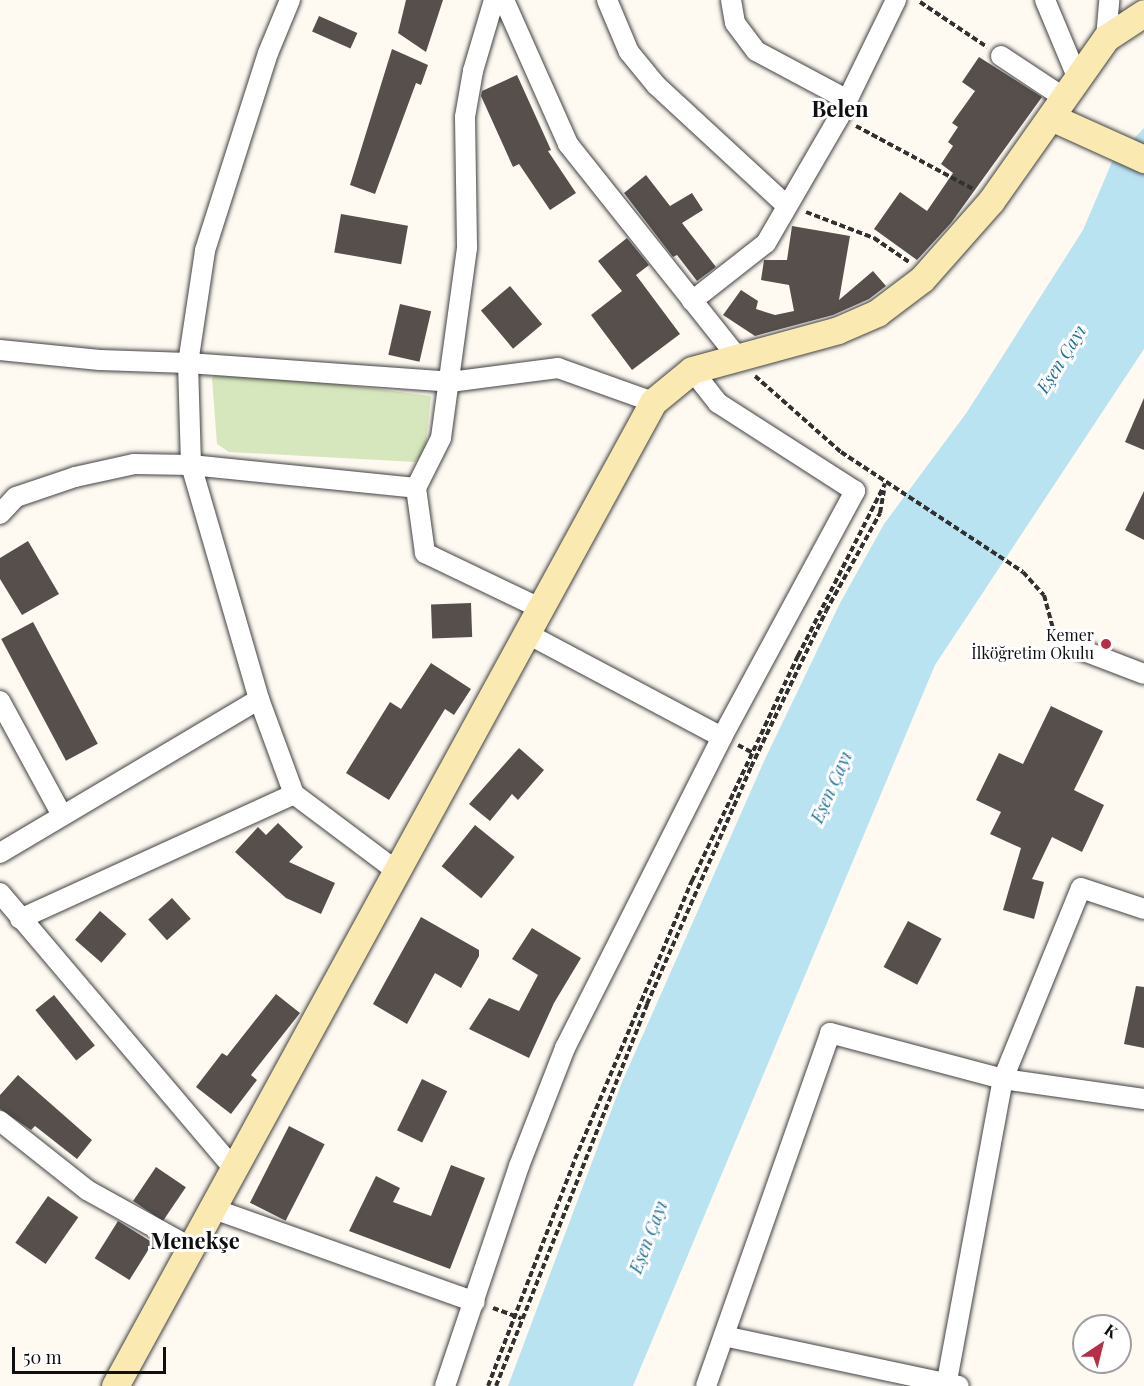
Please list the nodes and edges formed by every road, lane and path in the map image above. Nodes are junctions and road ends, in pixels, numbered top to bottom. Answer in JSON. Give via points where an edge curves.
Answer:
{"nodes":[{"id":1,"x":290,"y":0,"type":"edge"},
{"id":2,"x":494,"y":0,"type":"edge"},
{"id":3,"x":504,"y":0,"type":"edge"},
{"id":4,"x":607,"y":0,"type":"edge"},
{"id":5,"x":731,"y":0,"type":"edge"},
{"id":6,"x":896,"y":0,"type":"edge"},
{"id":7,"x":921,"y":0,"type":"edge"},
{"id":8,"x":1045,"y":0,"type":"edge"},
{"id":9,"x":1109,"y":0,"type":"edge"},
{"id":10,"x":1144,"y":13,"type":"edge"},
{"id":11,"x":1106,"y":39,"type":"junction"},
{"id":12,"x":1001,"y":56,"type":"joint"},
{"id":13,"x":846,"y":99,"type":"junction"},
{"id":14,"x":1066,"y":99,"type":"junction"},
{"id":15,"x":839,"y":117,"type":"junction"},
{"id":16,"x":1144,"y":159,"type":"edge"},
{"id":17,"x":991,"y":201,"type":"junction"},
{"id":18,"x":786,"y":205,"type":"junction"},
{"id":19,"x":922,"y":279,"type":"junction"},
{"id":20,"x":692,"y":301,"type":"junction"},
{"id":21,"x":0,"y":350,"type":"edge"},
{"id":22,"x":738,"y":358,"type":"junction"},
{"id":23,"x":188,"y":363,"type":"junction"},
{"id":24,"x":693,"y":370,"type":"junction"},
{"id":25,"x":450,"y":382,"type":"junction"},
{"id":26,"x":653,"y":402,"type":"junction"},
{"id":27,"x":191,"y":465,"type":"junction"},
{"id":28,"x":885,"y":483,"type":"junction"},
{"id":29,"x":416,"y":488,"type":"junction"},
{"id":30,"x":0,"y":514,"type":"edge"},
{"id":31,"x":540,"y":608,"type":"junction"},
{"id":32,"x":526,"y":633,"type":"junction"},
{"id":33,"x":1071,"y":646,"type":"joint"},
{"id":34,"x":1144,"y":674,"type":"edge"},
{"id":35,"x":259,"y":699,"type":"junction"},
{"id":36,"x":0,"y":701,"type":"edge"},
{"id":37,"x":722,"y":737,"type":"junction"},
{"id":38,"x":294,"y":794,"type":"junction"},
{"id":39,"x":62,"y":815,"type":"junction"},
{"id":40,"x":0,"y":853,"type":"edge"},
{"id":41,"x":398,"y":872,"type":"junction"},
{"id":42,"x":0,"y":893,"type":"edge"},
{"id":43,"x":1144,"y":909,"type":"edge"},
{"id":44,"x":20,"y":919,"type":"junction"},
{"id":45,"x":1003,"y":1078,"type":"junction"},
{"id":46,"x":1144,"y":1099,"type":"edge"},
{"id":47,"x":0,"y":1121,"type":"edge"},
{"id":48,"x":232,"y":1168,"type":"junction"},
{"id":49,"x":211,"y":1208,"type":"junction"},
{"id":50,"x":190,"y":1247,"type":"junction"},
{"id":51,"x":475,"y":1302,"type":"junction"},
{"id":52,"x":513,"y":1315,"type":"junction"},
{"id":53,"x":521,"y":1317,"type":"junction"},
{"id":54,"x":724,"y":1336,"type":"junction"},
{"id":55,"x":951,"y":1385,"type":"edge"},
{"id":56,"x":115,"y":1386,"type":"edge"},
{"id":57,"x":445,"y":1386,"type":"edge"},
{"id":58,"x":488,"y":1386,"type":"edge"},
{"id":59,"x":496,"y":1386,"type":"edge"},
{"id":60,"x":706,"y":1386,"type":"edge"}],
"edges":[{"from":1,"to":23,"type":"street","via":[[268,53],[205,251]]},
{"from":2,"to":25,"type":"street","via":[[473,71],[465,117],[467,248]]},
{"from":3,"to":20,"type":"street","via":[[568,144]]},
{"from":4,"to":18,"type":"street","via":[[629,52],[656,86]]},
{"from":5,"to":13,"type":"street","via":[[735,23],[756,51]]},
{"from":6,"to":13,"type":"street"},
{"from":7,"to":12,"type":"path"},
{"from":8,"to":14,"type":"street"},
{"from":9,"to":11,"type":"street"},
{"from":10,"to":11,"type":"street"},
{"from":11,"to":14,"type":"street"},
{"from":12,"to":14,"type":"street"},
{"from":13,"to":15,"type":"street"},
{"from":14,"to":16,"type":"street","via":[[1099,140]]},
{"from":14,"to":17,"type":"street"},
{"from":15,"to":17,"type":"path","via":[[933,165]]},
{"from":15,"to":18,"type":"street"},
{"from":17,"to":19,"type":"street"},
{"from":18,"to":19,"type":"path","via":[[874,238],[906,257]]},
{"from":18,"to":20,"type":"street","via":[[766,243]]},
{"from":19,"to":22,"type":"street","via":[[877,313],[838,330]]},
{"from":20,"to":22,"type":"street"},
{"from":21,"to":23,"type":"street","via":[[100,360]]},
{"from":22,"to":24,"type":"street"},
{"from":22,"to":28,"type":"path","via":[[771,394]]},
{"from":23,"to":25,"type":"street"},
{"from":23,"to":27,"type":"street"},
{"from":24,"to":26,"type":"street"},
{"from":24,"to":37,"type":"street","via":[[718,403],[855,491]]},
{"from":25,"to":26,"type":"street","via":[[558,368]]},
{"from":25,"to":29,"type":"street","via":[[441,438]]},
{"from":26,"to":31,"type":"street"},
{"from":27,"to":29,"type":"street"},
{"from":27,"to":30,"type":"street","via":[[134,464],[75,477],[16,497]]},
{"from":27,"to":35,"type":"street"},
{"from":28,"to":33,"type":"path","via":[[1023,572],[1044,595],[1053,628]]},
{"from":28,"to":52,"type":"path","via":[[692,881]]},
{"from":28,"to":53,"type":"path","via":[[880,513],[826,611],[751,767],[651,993]]},
{"from":29,"to":31,"type":"street","via":[[425,553]]},
{"from":31,"to":32,"type":"street"},
{"from":32,"to":37,"type":"street"},
{"from":32,"to":41,"type":"street"},
{"from":33,"to":34,"type":"street"},
{"from":35,"to":38,"type":"street"},
{"from":35,"to":39,"type":"street"},
{"from":36,"to":39,"type":"street"},
{"from":37,"to":51,"type":"street","via":[[565,1048],[519,1166]]},
{"from":38,"to":41,"type":"street"},
{"from":38,"to":44,"type":"street"},
{"from":39,"to":40,"type":"street"},
{"from":41,"to":48,"type":"street"},
{"from":42,"to":44,"type":"street"},
{"from":43,"to":45,"type":"street","via":[[1082,888]]},
{"from":44,"to":48,"type":"street"},
{"from":45,"to":46,"type":"street"},
{"from":45,"to":54,"type":"street","via":[[830,1033]]},
{"from":45,"to":55,"type":"street"},
{"from":47,"to":50,"type":"street","via":[[87,1190]]},
{"from":48,"to":49,"type":"street"},
{"from":49,"to":50,"type":"street"},
{"from":49,"to":51,"type":"street"},
{"from":50,"to":56,"type":"street"},
{"from":51,"to":52,"type":"path"},
{"from":51,"to":57,"type":"street"},
{"from":52,"to":53,"type":"path"},
{"from":52,"to":58,"type":"path"},
{"from":53,"to":59,"type":"path"},
{"from":54,"to":55,"type":"street"},
{"from":54,"to":60,"type":"street"}]}
